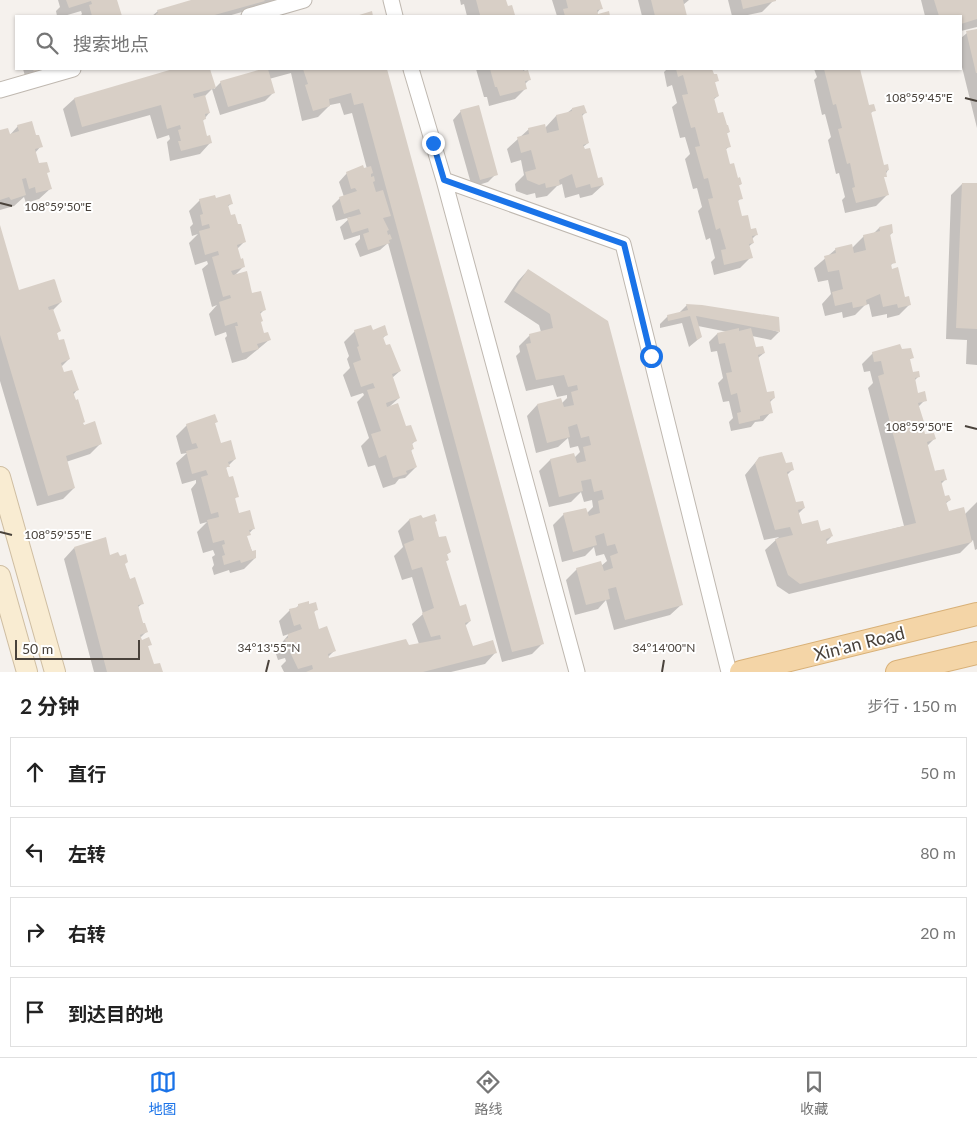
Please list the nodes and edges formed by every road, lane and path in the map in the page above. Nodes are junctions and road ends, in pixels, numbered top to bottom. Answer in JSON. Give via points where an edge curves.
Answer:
{"nodes":[{"id":1,"x":304,"y":0,"type":"edge"},
{"id":2,"x":390,"y":0,"type":"edge"},
{"id":3,"x":253,"y":15,"type":"edge"},
{"id":4,"x":395,"y":15,"type":"edge"},
{"id":5,"x":70,"y":70,"type":"edge"},
{"id":6,"x":411,"y":70,"type":"edge"},
{"id":7,"x":0,"y":90,"type":"edge"},
{"id":8,"x":444,"y":180,"type":"junction"},
{"id":9,"x":0,"y":477,"type":"edge"},
{"id":10,"x":0,"y":576,"type":"edge"},
{"id":11,"x":977,"y":614,"type":"edge"},
{"id":12,"x":977,"y":653,"type":"edge"},
{"id":13,"x":27,"y":672,"type":"edge"},
{"id":14,"x":55,"y":672,"type":"edge"},
{"id":15,"x":577,"y":672,"type":"edge"},
{"id":16,"x":729,"y":672,"type":"edge"},
{"id":17,"x":741,"y":672,"type":"edge"},
{"id":18,"x":897,"y":672,"type":"edge"}],
"edges":[{"from":1,"to":3,"type":"street"},
{"from":2,"to":4,"type":"street"},
{"from":5,"to":7,"type":"street"},
{"from":6,"to":8,"type":"street"},
{"from":8,"to":15,"type":"street"},
{"from":8,"to":16,"type":"street","via":[[624,244]]},
{"from":9,"to":14,"type":"street"},
{"from":10,"to":13,"type":"street"},
{"from":11,"to":17,"type":"main road","name":"Xin'an Road"},
{"from":12,"to":18,"type":"main road"}]}
